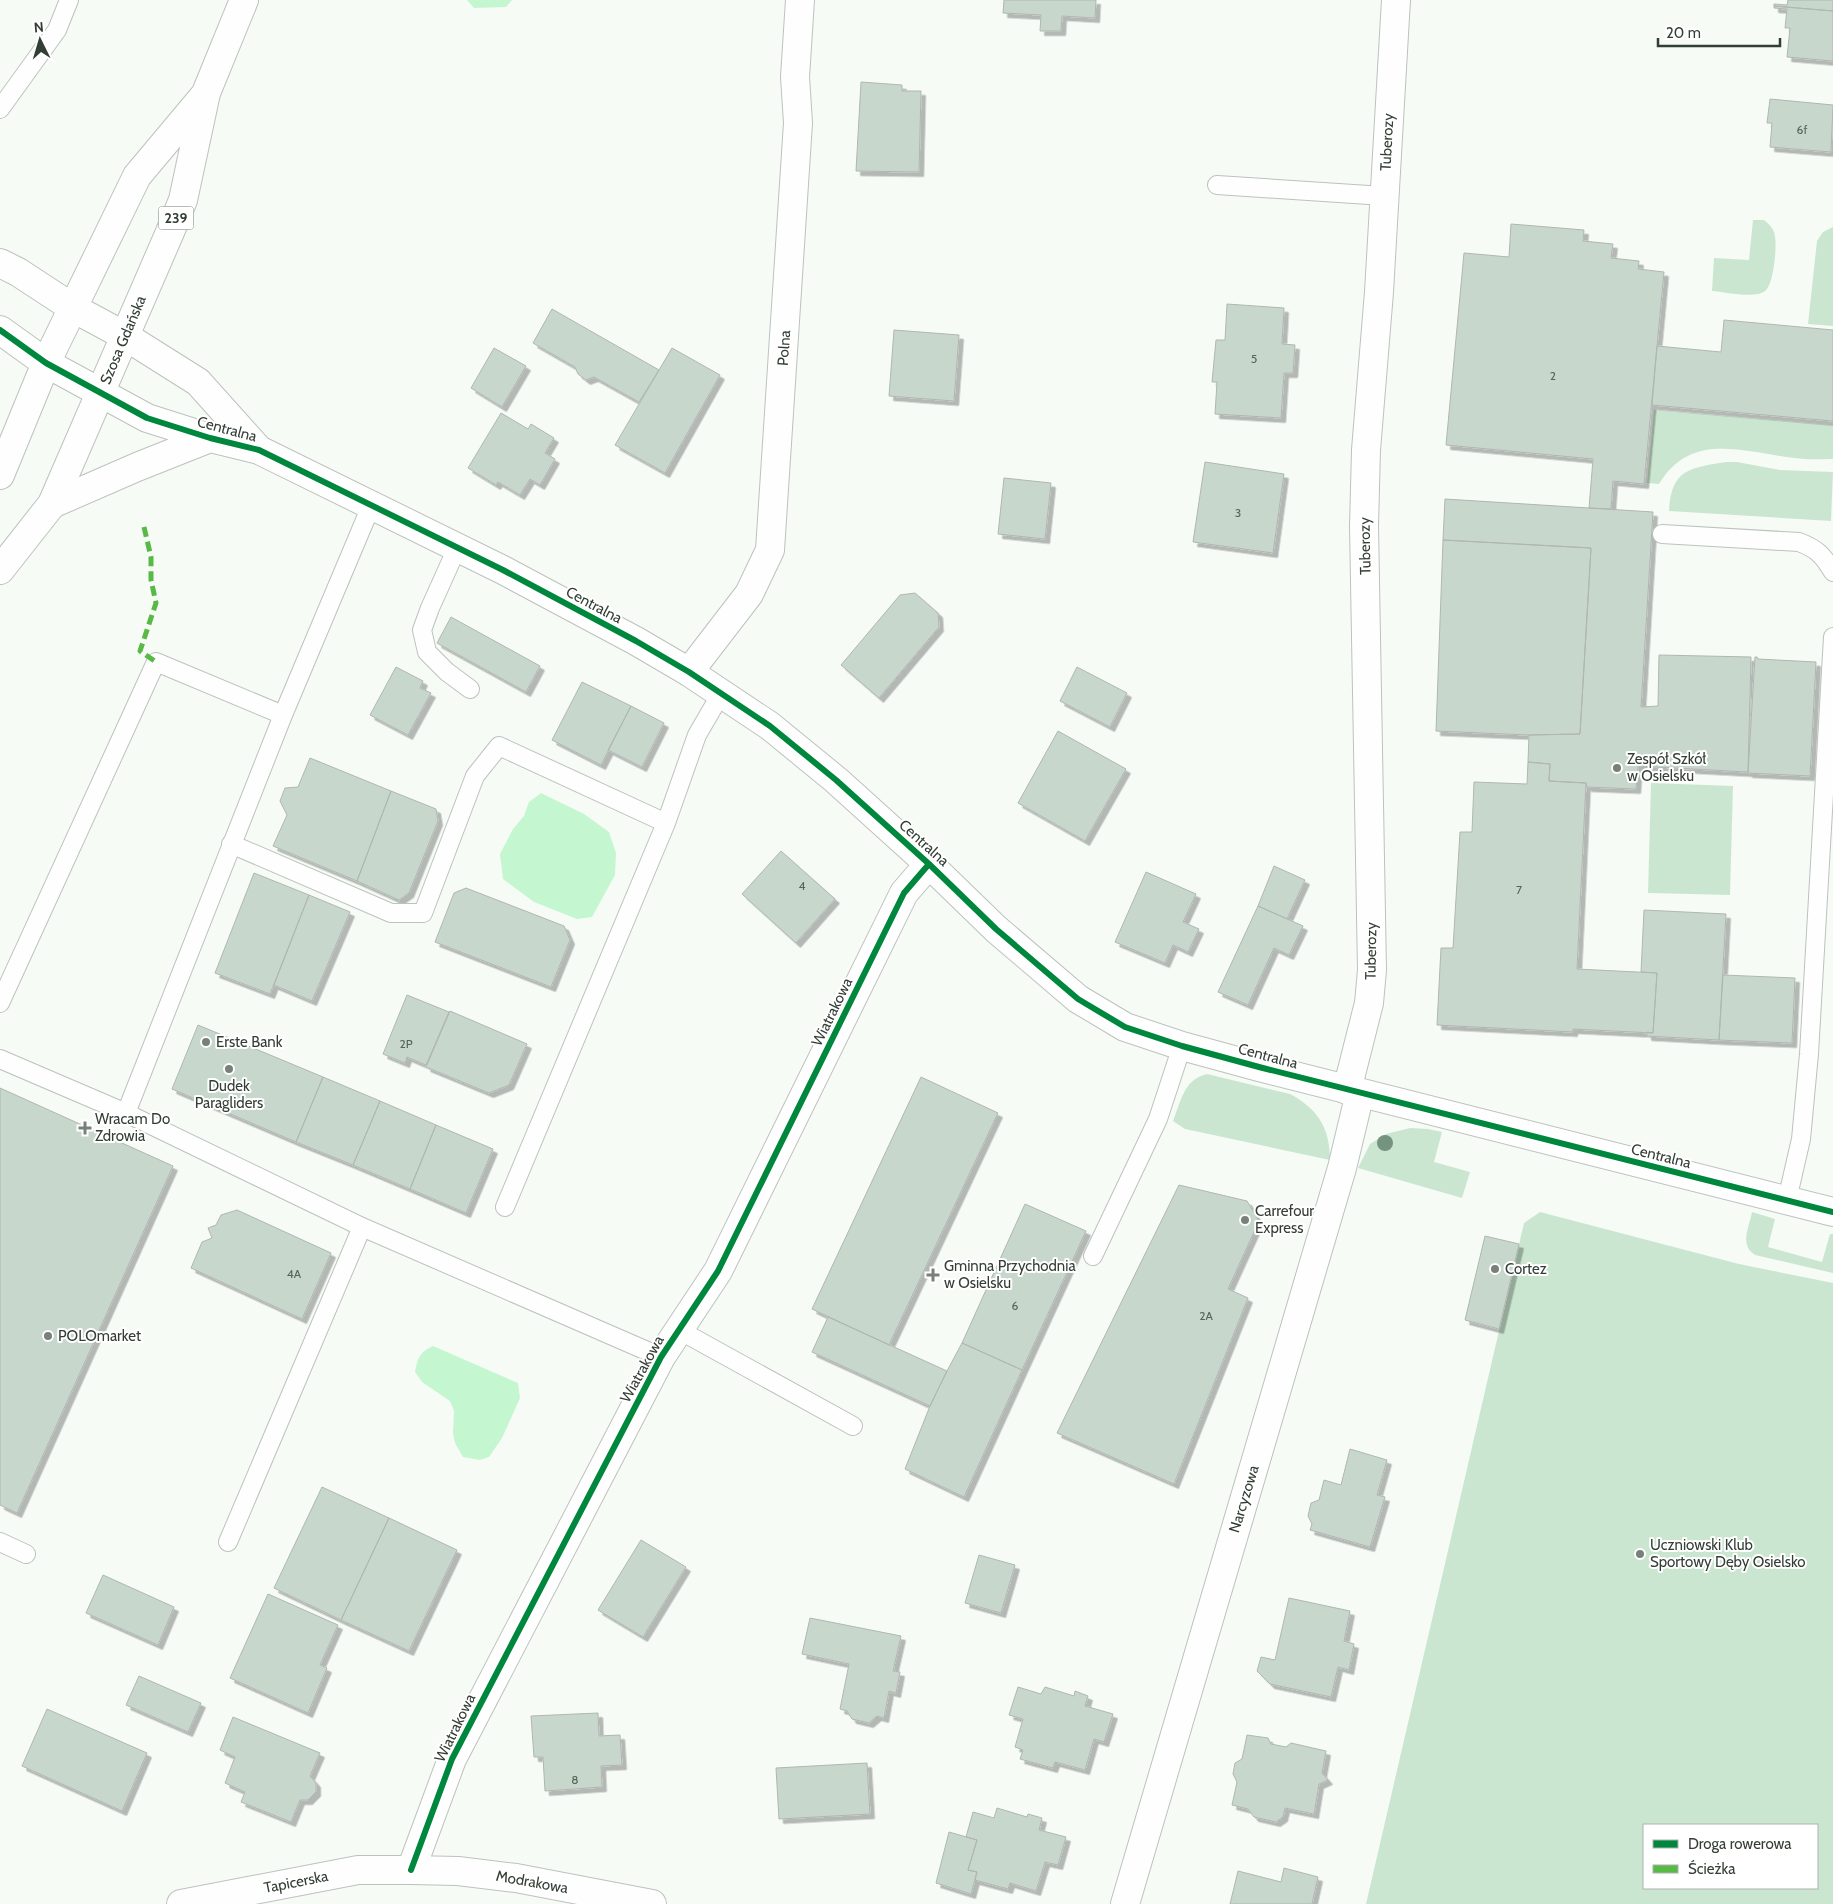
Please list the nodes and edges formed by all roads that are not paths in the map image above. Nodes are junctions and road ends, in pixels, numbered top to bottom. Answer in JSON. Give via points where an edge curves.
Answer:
{"nodes":[{"id":1,"x":69,"y":0,"type":"edge"},
{"id":2,"x":244,"y":0,"type":"edge"},
{"id":3,"x":800,"y":0,"type":"edge"},
{"id":4,"x":1396,"y":0,"type":"edge"},
{"id":5,"x":206,"y":92,"type":"junction"},
{"id":6,"x":0,"y":109,"type":"edge"},
{"id":7,"x":1217,"y":185,"type":"dead end"},
{"id":8,"x":1384,"y":196,"type":"junction"},
{"id":9,"x":0,"y":263,"type":"edge"},
{"id":10,"x":73,"y":308,"type":"junction"},
{"id":11,"x":0,"y":330,"type":"edge"},
{"id":12,"x":125,"y":336,"type":"junction"},
{"id":13,"x":46,"y":363,"type":"junction"},
{"id":14,"x":100,"y":393,"type":"junction"},
{"id":15,"x":210,"y":438,"type":"junction"},
{"id":16,"x":259,"y":450,"type":"junction"},
{"id":17,"x":0,"y":476,"type":"edge"},
{"id":18,"x":52,"y":504,"type":"junction"},
{"id":19,"x":371,"y":506,"type":"junction"},
{"id":20,"x":1662,"y":534,"type":"dead end"},
{"id":21,"x":457,"y":548,"type":"junction"},
{"id":22,"x":0,"y":570,"type":"edge"},
{"id":23,"x":1833,"y":572,"type":"edge"},
{"id":24,"x":1833,"y":637,"type":"edge"},
{"id":25,"x":689,"y":672,"type":"junction"},
{"id":26,"x":470,"y":689,"type":"dead end"},
{"id":27,"x":722,"y":692,"type":"junction"},
{"id":28,"x":283,"y":715,"type":"junction"},
{"id":29,"x":666,"y":824,"type":"junction"},
{"id":30,"x":231,"y":844,"type":"junction"},
{"id":31,"x":929,"y":864,"type":"junction"},
{"id":32,"x":0,"y":1003,"type":"edge"},
{"id":33,"x":1182,"y":1046,"type":"junction"},
{"id":34,"x":0,"y":1060,"type":"edge"},
{"id":35,"x":1353,"y":1091,"type":"junction"},
{"id":36,"x":126,"y":1113,"type":"junction"},
{"id":37,"x":1787,"y":1200,"type":"junction"},
{"id":38,"x":505,"y":1207,"type":"dead end"},
{"id":39,"x":1833,"y":1212,"type":"edge"},
{"id":40,"x":362,"y":1227,"type":"junction"},
{"id":41,"x":1093,"y":1256,"type":"dead end"},
{"id":42,"x":679,"y":1330,"type":"junction"},
{"id":43,"x":661,"y":1356,"type":"junction"},
{"id":44,"x":853,"y":1426,"type":"dead end"},
{"id":45,"x":0,"y":1542,"type":"edge"},
{"id":46,"x":228,"y":1542,"type":"dead end"},
{"id":47,"x":26,"y":1554,"type":"dead end"},
{"id":48,"x":411,"y":1870,"type":"junction"},
{"id":49,"x":181,"y":1904,"type":"edge"},
{"id":50,"x":652,"y":1904,"type":"edge"},
{"id":51,"x":1125,"y":1904,"type":"edge"}],
"edges":[{"from":1,"to":6,"type":"lane","via":[[57,30]]},
{"from":2,"to":5,"type":"street","name":"Szosa Gdańska","number":"239"},
{"from":3,"to":25,"type":"street","name":"Polna","via":[[795,77],[798,122],[770,550],[749,594]]},
{"from":4,"to":8,"type":"street","name":"Tuberozy"},
{"from":5,"to":10,"type":"street","name":"Szosa Gdańska","number":"239","via":[[138,176]]},
{"from":5,"to":12,"type":"street","name":"Szosa Gdańska","number":"239","via":[[183,200]]},
{"from":7,"to":8,"type":"lane"},
{"from":8,"to":35,"type":"street","name":"Tuberozy","via":[[1366,450],[1364,526],[1372,970],[1370,1003]]},
{"from":9,"to":10,"type":"street","name":"Centralna"},
{"from":10,"to":12,"type":"street","name":"Centralna"},
{"from":10,"to":13,"type":"street","name":"Szosa Gdańska","number":"239"},
{"from":11,"to":13,"type":"street","name":"Centralna"},
{"from":12,"to":14,"type":"street","name":"Szosa Gdańska","number":"239"},
{"from":12,"to":16,"type":"street","name":"Centralna","via":[[198,382]]},
{"from":13,"to":14,"type":"street","name":"Centralna"},
{"from":13,"to":17,"type":"street","name":"Szosa Gdańska","number":"239"},
{"from":14,"to":15,"type":"street","name":"Centralna","via":[[147,418]]},
{"from":14,"to":18,"type":"street","name":"Szosa Gdańska","number":"239"},
{"from":15,"to":16,"type":"street","name":"Centralna"},
{"from":15,"to":18,"type":"street"},
{"from":16,"to":19,"type":"street","name":"Centralna"},
{"from":18,"to":22,"type":"street","name":"Szosa Gdańska","number":"239"},
{"from":19,"to":21,"type":"street","name":"Centralna"},
{"from":19,"to":28,"type":"lane"},
{"from":20,"to":23,"type":"lane","via":[[1799,542],[1816,549]]},
{"from":21,"to":25,"type":"street","name":"Centralna"},
{"from":21,"to":26,"type":"lane","via":[[422,630],[427,652]]},
{"from":24,"to":37,"type":"lane","via":[[1809,1054],[1801,1139]]},
{"from":25,"to":27,"type":"street","name":"Centralna"},
{"from":27,"to":29,"type":"lane","via":[[697,735]]},
{"from":27,"to":31,"type":"street","name":"Centralna","via":[[808,757]]},
{"from":28,"to":30,"type":"lane"},
{"from":28,"to":32,"type":"lane","via":[[156,662]]},
{"from":29,"to":30,"type":"lane","via":[[499,746],[475,776],[423,913],[391,913]]},
{"from":29,"to":38,"type":"lane"},
{"from":30,"to":36,"type":"lane"},
{"from":31,"to":33,"type":"street","name":"Centralna","via":[[1078,999],[1125,1027]]},
{"from":31,"to":42,"type":"street","name":"Wiatrakowa","via":[[904,893],[718,1271]]},
{"from":33,"to":35,"type":"street","name":"Centralna"},
{"from":33,"to":41,"type":"lane","via":[[1158,1119]]},
{"from":34,"to":36,"type":"lane"},
{"from":35,"to":37,"type":"street","name":"Centralna"},
{"from":35,"to":51,"type":"street","name":"Narcyzowa","via":[[1342,1168]]},
{"from":36,"to":40,"type":"lane"},
{"from":37,"to":39,"type":"street","name":"Centralna"},
{"from":40,"to":43,"type":"lane"},
{"from":40,"to":46,"type":"lane"},
{"from":42,"to":43,"type":"street","name":"Wiatrakowa"},
{"from":42,"to":44,"type":"lane"},
{"from":43,"to":48,"type":"street","name":"Wiatrakowa","via":[[452,1759]]},
{"from":45,"to":47,"type":"lane"},
{"from":48,"to":49,"type":"street","name":"Tapicerska","via":[[358,1870]]},
{"from":48,"to":50,"type":"street","name":"Modrakowa","via":[[458,1871],[516,1878]]}]}
